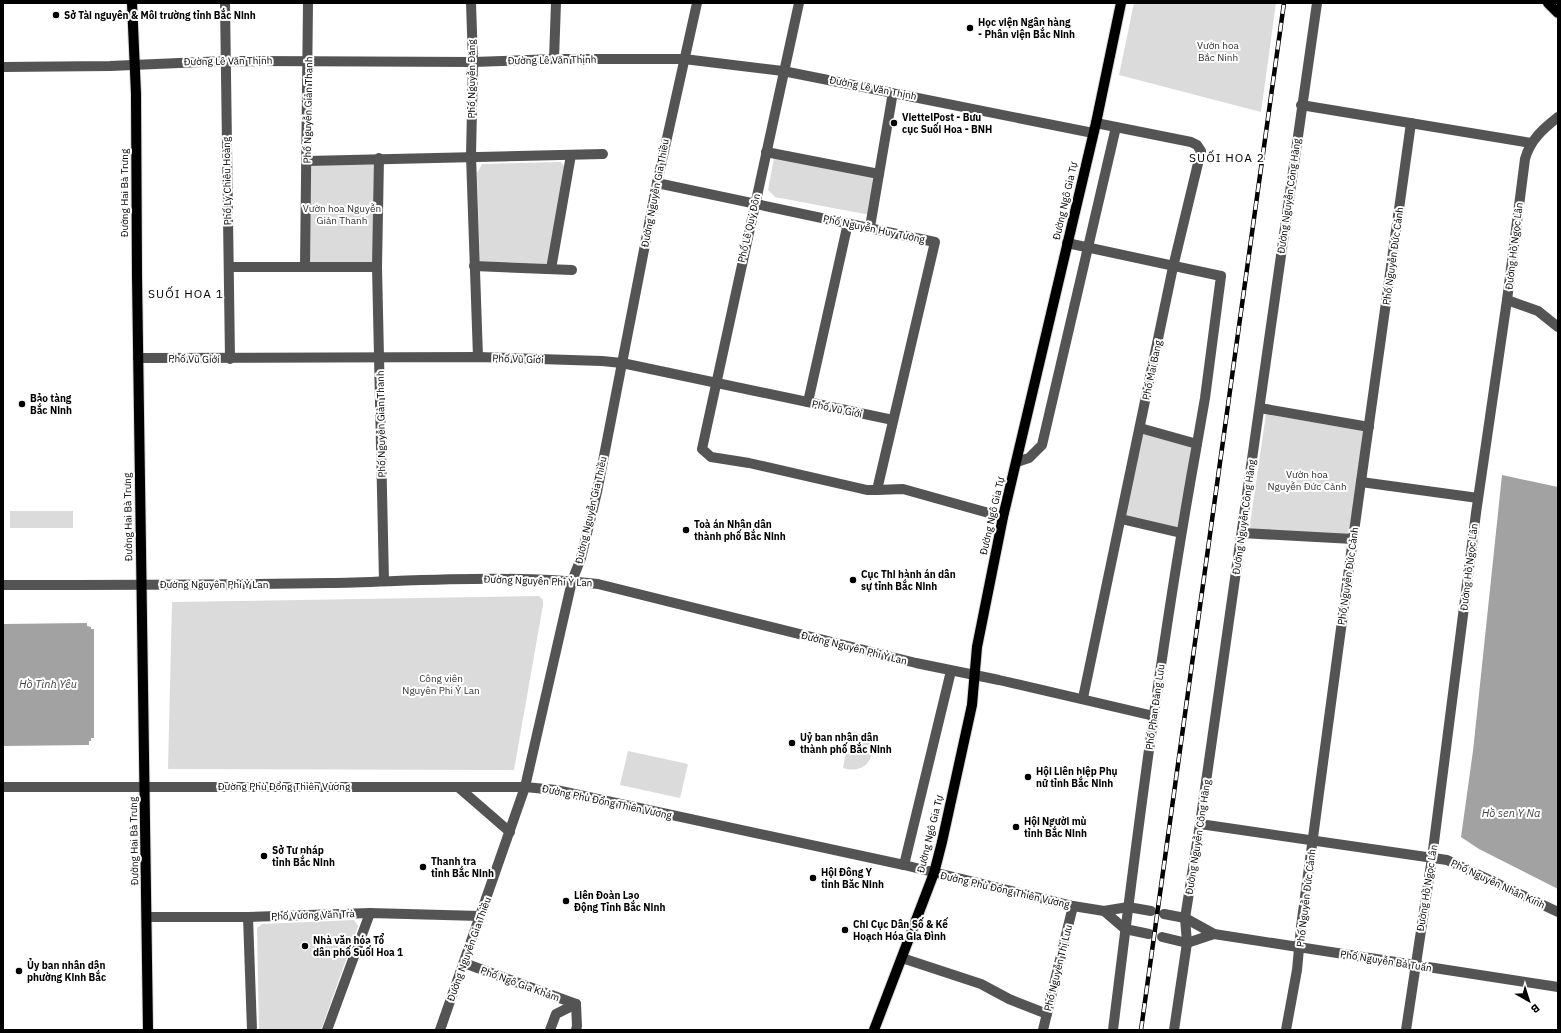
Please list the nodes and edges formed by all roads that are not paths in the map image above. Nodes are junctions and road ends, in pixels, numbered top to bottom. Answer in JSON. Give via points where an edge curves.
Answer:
{"nodes":[{"id":1,"x":132,"y":3,"type":"edge"},
{"id":2,"x":225,"y":3,"type":"edge"},
{"id":3,"x":308,"y":3,"type":"edge"},
{"id":4,"x":471,"y":3,"type":"edge"},
{"id":5,"x":556,"y":3,"type":"edge"},
{"id":6,"x":697,"y":3,"type":"edge"},
{"id":7,"x":799,"y":3,"type":"edge"},
{"id":8,"x":1121,"y":3,"type":"edge"},
{"id":9,"x":1317,"y":3,"type":"edge"},
{"id":10,"x":1548,"y":3,"type":"edge"},
{"id":11,"x":1558,"y":13,"type":"edge"},
{"id":12,"x":554,"y":59,"type":"junction"},
{"id":13,"x":684,"y":59,"type":"junction"},
{"id":14,"x":308,"y":60,"type":"junction"},
{"id":15,"x":225,"y":61,"type":"junction"},
{"id":16,"x":473,"y":62,"type":"junction"},
{"id":17,"x":135,"y":64,"type":"junction"},
{"id":18,"x":3,"y":67,"type":"edge"},
{"id":19,"x":783,"y":71,"type":"junction"},
{"id":20,"x":893,"y":92,"type":"junction"},
{"id":21,"x":1301,"y":105,"type":"junction"},
{"id":22,"x":1558,"y":117,"type":"edge"},
{"id":23,"x":1411,"y":123,"type":"junction"},
{"id":24,"x":1116,"y":127,"type":"junction"},
{"id":25,"x":1094,"y":128,"type":"junction"},
{"id":26,"x":1531,"y":143,"type":"junction"},
{"id":27,"x":766,"y":152,"type":"junction"},
{"id":28,"x":603,"y":154,"type":"dead end"},
{"id":29,"x":571,"y":155,"type":"junction"},
{"id":30,"x":471,"y":156,"type":"junction"},
{"id":31,"x":379,"y":158,"type":"junction"},
{"id":32,"x":307,"y":161,"type":"junction"},
{"id":33,"x":879,"y":174,"type":"junction"},
{"id":34,"x":657,"y":183,"type":"junction"},
{"id":35,"x":755,"y":205,"type":"junction"},
{"id":36,"x":848,"y":222,"type":"junction"},
{"id":37,"x":870,"y":227,"type":"junction"},
{"id":38,"x":1067,"y":243,"type":"junction"},
{"id":39,"x":1087,"y":248,"type":"junction"},
{"id":40,"x":305,"y":266,"type":"junction"},
{"id":41,"x":474,"y":266,"type":"junction"},
{"id":42,"x":229,"y":267,"type":"junction"},
{"id":43,"x":377,"y":267,"type":"junction"},
{"id":44,"x":1174,"y":267,"type":"junction"},
{"id":45,"x":551,"y":269,"type":"junction"},
{"id":46,"x":572,"y":270,"type":"dead end"},
{"id":47,"x":1507,"y":300,"type":"junction"},
{"id":48,"x":1558,"y":327,"type":"edge"},
{"id":49,"x":138,"y":358,"type":"junction"},
{"id":50,"x":478,"y":358,"type":"junction"},
{"id":51,"x":379,"y":359,"type":"junction"},
{"id":52,"x":230,"y":360,"type":"junction"},
{"id":53,"x":622,"y":363,"type":"junction"},
{"id":54,"x":715,"y":382,"type":"junction"},
{"id":55,"x":808,"y":402,"type":"junction"},
{"id":56,"x":1260,"y":408,"type":"junction"},
{"id":57,"x":892,"y":420,"type":"junction"},
{"id":58,"x":1369,"y":427,"type":"junction"},
{"id":59,"x":1140,"y":428,"type":"junction"},
{"id":60,"x":1196,"y":444,"type":"junction"},
{"id":61,"x":1017,"y":462,"type":"junction"},
{"id":62,"x":1361,"y":482,"type":"junction"},
{"id":63,"x":876,"y":490,"type":"junction"},
{"id":64,"x":1478,"y":498,"type":"junction"},
{"id":65,"x":1003,"y":517,"type":"junction"},
{"id":66,"x":1121,"y":519,"type":"junction"},
{"id":67,"x":1181,"y":532,"type":"junction"},
{"id":68,"x":1242,"y":533,"type":"junction"},
{"id":69,"x":1353,"y":539,"type":"junction"},
{"id":70,"x":384,"y":581,"type":"junction"},
{"id":71,"x":572,"y":581,"type":"junction"},
{"id":72,"x":142,"y":584,"type":"junction"},
{"id":73,"x":3,"y":585,"type":"edge"},
{"id":74,"x":951,"y":671,"type":"junction"},
{"id":75,"x":976,"y":676,"type":"junction"},
{"id":76,"x":1082,"y":698,"type":"junction"},
{"id":77,"x":1154,"y":716,"type":"junction"},
{"id":78,"x":145,"y":786,"type":"junction"},
{"id":79,"x":3,"y":787,"type":"edge"},
{"id":80,"x":458,"y":787,"type":"junction"},
{"id":81,"x":525,"y":787,"type":"junction"},
{"id":82,"x":1200,"y":824,"type":"junction"},
{"id":83,"x":510,"y":832,"type":"junction"},
{"id":84,"x":1313,"y":840,"type":"junction"},
{"id":85,"x":1432,"y":858,"type":"junction"},
{"id":86,"x":904,"y":865,"type":"junction"},
{"id":87,"x":934,"y":873,"type":"junction"},
{"id":88,"x":1074,"y":906,"type":"junction"},
{"id":89,"x":1128,"y":907,"type":"junction"},
{"id":90,"x":1104,"y":911,"type":"junction"},
{"id":91,"x":1150,"y":912,"type":"dead end"},
{"id":92,"x":1558,"y":912,"type":"edge"},
{"id":93,"x":370,"y":913,"type":"junction"},
{"id":94,"x":1164,"y":914,"type":"dead end"},
{"id":95,"x":480,"y":916,"type":"junction"},
{"id":96,"x":147,"y":917,"type":"junction"},
{"id":97,"x":248,"y":917,"type":"junction"},
{"id":98,"x":1185,"y":918,"type":"junction"},
{"id":99,"x":1125,"y":929,"type":"junction"},
{"id":100,"x":1149,"y":934,"type":"dead end"},
{"id":101,"x":1214,"y":934,"type":"junction"},
{"id":102,"x":1162,"y":937,"type":"dead end"},
{"id":103,"x":1187,"y":943,"type":"junction"},
{"id":104,"x":1300,"y":947,"type":"junction"},
{"id":105,"x":902,"y":958,"type":"junction"},
{"id":106,"x":464,"y":963,"type":"junction"},
{"id":107,"x":1415,"y":965,"type":"junction"},
{"id":108,"x":1558,"y":987,"type":"edge"},
{"id":109,"x":576,"y":1004,"type":"junction"},
{"id":110,"x":1046,"y":1014,"type":"junction"},
{"id":111,"x":148,"y":1030,"type":"edge"},
{"id":112,"x":252,"y":1030,"type":"edge"},
{"id":113,"x":327,"y":1030,"type":"edge"},
{"id":114,"x":440,"y":1030,"type":"edge"},
{"id":115,"x":550,"y":1030,"type":"edge"},
{"id":116,"x":576,"y":1030,"type":"edge"},
{"id":117,"x":874,"y":1030,"type":"edge"},
{"id":118,"x":1043,"y":1030,"type":"edge"},
{"id":119,"x":1112,"y":1030,"type":"edge"},
{"id":120,"x":1174,"y":1030,"type":"edge"},
{"id":121,"x":1286,"y":1030,"type":"edge"},
{"id":122,"x":1406,"y":1030,"type":"edge"}],
"edges":[{"from":1,"to":17,"type":"main road","name":"Đường Hai Bà Trưng"},
{"from":2,"to":15,"type":"street","name":"Phố Lý Chiêu Hoàng"},
{"from":3,"to":14,"type":"street","name":"Phố Nguyễn Giản Thanh"},
{"from":4,"to":16,"type":"street","name":"Phố Nguyễn Đăng"},
{"from":5,"to":12,"type":"street"},
{"from":6,"to":13,"type":"street","name":"Đường Nguyễn Gia Thiều"},
{"from":7,"to":19,"type":"street","name":"Phố Lê Quý Đôn"},
{"from":8,"to":25,"type":"main road","name":"Đường Ngô Gia Tự"},
{"from":9,"to":21,"type":"street","name":"Đường Nguyễn Công Hãng"},
{"from":10,"to":11,"type":"main road"},
{"from":12,"to":13,"type":"street","name":"Đường Lê Văn Thịnh"},
{"from":12,"to":16,"type":"street","name":"Đường Lê Văn Thịnh"},
{"from":13,"to":19,"type":"street","name":"Đường Lê Văn Thịnh"},
{"from":13,"to":34,"type":"street","name":"Đường Nguyễn Gia Thiều"},
{"from":14,"to":15,"type":"street","name":"Đường Lê Văn Thịnh"},
{"from":14,"to":16,"type":"street","name":"Đường Lê Văn Thịnh"},
{"from":14,"to":32,"type":"street","name":"Phố Nguyễn Giản Thanh"},
{"from":15,"to":17,"type":"street","name":"Đường Lê Văn Thịnh"},
{"from":15,"to":42,"type":"street","name":"Phố Lý Chiêu Hoàng"},
{"from":16,"to":30,"type":"street","name":"Phố Nguyễn Đăng"},
{"from":17,"to":18,"type":"street","name":"Đường Lê Văn Thịnh"},
{"from":17,"to":49,"type":"main road","name":"Đường Hai Bà Trưng"},
{"from":19,"to":20,"type":"street","name":"Đường Lê Văn Thịnh"},
{"from":19,"to":27,"type":"street","name":"Phố Lê Quý Đôn"},
{"from":20,"to":25,"type":"street","name":"Đường Lê Văn Thịnh"},
{"from":20,"to":33,"type":"street"},
{"from":21,"to":23,"type":"street"},
{"from":21,"to":56,"type":"street","name":"Đường Nguyễn Công Hãng"},
{"from":22,"to":26,"type":"street","name":"Đường Hồ Ngọc Lân"},
{"from":23,"to":26,"type":"street"},
{"from":23,"to":58,"type":"street","name":"Phố Nguyễn Đức Cảnh"},
{"from":24,"to":25,"type":"street","name":"Phố Mai Bang"},
{"from":24,"to":39,"type":"street"},
{"from":24,"to":44,"type":"street","name":"Phố Mai Bang","via":[[1193,143],[1200,149]]},
{"from":25,"to":38,"type":"main road","name":"Đường Ngô Gia Tự"},
{"from":26,"to":47,"type":"street","name":"Đường Hồ Ngọc Lân","via":[[1525,159]]},
{"from":27,"to":33,"type":"street"},
{"from":27,"to":35,"type":"street","name":"Phố Lê Quý Đôn"},
{"from":28,"to":29,"type":"street"},
{"from":29,"to":30,"type":"street"},
{"from":29,"to":45,"type":"street"},
{"from":30,"to":31,"type":"street"},
{"from":30,"to":41,"type":"street","name":"Phố Nguyễn Đăng"},
{"from":31,"to":32,"type":"street"},
{"from":31,"to":43,"type":"street","name":"Phố Nguyễn Giản Thanh"},
{"from":32,"to":40,"type":"street","name":"Phố Nguyễn Giản Thanh"},
{"from":33,"to":37,"type":"street"},
{"from":34,"to":35,"type":"street","name":"Phố Nguyễn Huy Tưởng"},
{"from":34,"to":53,"type":"street","name":"Đường Nguyễn Gia Thiều"},
{"from":35,"to":36,"type":"street","name":"Phố Nguyễn Huy Tưởng"},
{"from":35,"to":54,"type":"street","name":"Phố Lê Quý Đôn"},
{"from":36,"to":37,"type":"street","name":"Phố Nguyễn Huy Tưởng"},
{"from":36,"to":55,"type":"street"},
{"from":37,"to":57,"type":"street","name":"Phố Nguyễn Huy Tưởng","via":[[935,242]]},
{"from":38,"to":39,"type":"street"},
{"from":38,"to":61,"type":"main road","name":"Đường Ngô Gia Tự"},
{"from":39,"to":44,"type":"street"},
{"from":39,"to":61,"type":"street","via":[[1042,444],[1029,458]]},
{"from":40,"to":42,"type":"street"},
{"from":40,"to":43,"type":"street"},
{"from":41,"to":45,"type":"street"},
{"from":41,"to":50,"type":"street","name":"Phố Nguyễn Đăng"},
{"from":42,"to":52,"type":"street","name":"Phố Lý Chiêu Hoàng"},
{"from":43,"to":51,"type":"street","name":"Phố Nguyễn Giản Thanh"},
{"from":44,"to":59,"type":"street","name":"Phố Mai Bang"},
{"from":44,"to":60,"type":"street","name":"Phố Phan Đăng Lưu","via":[[1221,276],[1205,398]]},
{"from":45,"to":46,"type":"street"},
{"from":47,"to":48,"type":"street","via":[[1538,311]]},
{"from":47,"to":64,"type":"street","name":"Đường Hồ Ngọc Lân"},
{"from":49,"to":52,"type":"street","name":"Phố Vũ Giới"},
{"from":49,"to":72,"type":"main road","name":"Đường Hai Bà Trưng"},
{"from":50,"to":51,"type":"street","name":"Phố Vũ Giới"},
{"from":50,"to":53,"type":"street","name":"Phố Vũ Giới"},
{"from":51,"to":52,"type":"street","name":"Phố Vũ Giới"},
{"from":51,"to":70,"type":"street","name":"Phố Nguyễn Giản Thanh"},
{"from":53,"to":54,"type":"street","name":"Phố Vũ Giới"},
{"from":53,"to":71,"type":"street","name":"Đường Nguyễn Gia Thiều","via":[[597,492],[581,558]]},
{"from":54,"to":55,"type":"street","name":"Phố Vũ Giới"},
{"from":54,"to":63,"type":"street","name":"Phố Lê Quý Đôn","via":[[702,447],[705,453],[711,457]]},
{"from":55,"to":57,"type":"street","name":"Phố Vũ Giới"},
{"from":56,"to":58,"type":"street"},
{"from":56,"to":68,"type":"street","name":"Đường Nguyễn Công Hãng"},
{"from":57,"to":63,"type":"street","name":"Phố Nguyễn Huy Tưởng"},
{"from":58,"to":62,"type":"street","name":"Phố Nguyễn Đức Cảnh"},
{"from":59,"to":60,"type":"street"},
{"from":59,"to":66,"type":"street","name":"Phố Mai Bang"},
{"from":60,"to":67,"type":"street","name":"Phố Phan Đăng Lưu"},
{"from":61,"to":65,"type":"main road","name":"Đường Ngô Gia Tự"},
{"from":62,"to":64,"type":"street"},
{"from":62,"to":69,"type":"street","name":"Phố Nguyễn Đức Cảnh"},
{"from":63,"to":65,"type":"street","via":[[903,489]]},
{"from":64,"to":85,"type":"street","name":"Đường Hồ Ngọc Lân"},
{"from":65,"to":75,"type":"main road","name":"Đường Ngô Gia Tự","via":[[977,647]]},
{"from":66,"to":67,"type":"street"},
{"from":66,"to":76,"type":"street","name":"Phố Mai Bang"},
{"from":67,"to":77,"type":"street","name":"Phố Phan Đăng Lưu"},
{"from":68,"to":69,"type":"street"},
{"from":68,"to":82,"type":"street","name":"Đường Nguyễn Công Hãng"},
{"from":69,"to":84,"type":"street","name":"Phố Nguyễn Đức Cảnh"},
{"from":70,"to":71,"type":"street","name":"Đường Nguyên Phi Ỷ Lan"},
{"from":70,"to":72,"type":"street","name":"Đường Nguyên Phi Ỷ Lan"},
{"from":71,"to":74,"type":"street","name":"Đường Nguyên Phi Ỷ Lan","via":[[598,584]]},
{"from":71,"to":81,"type":"street","name":"Đường Nguyễn Gia Thiều"},
{"from":72,"to":73,"type":"street","name":"Đường Nguyên Phi Ỷ Lan"},
{"from":72,"to":78,"type":"main road","name":"Đường Hai Bà Trưng"},
{"from":74,"to":75,"type":"street","name":"Đường Nguyên Phi Ỷ Lan"},
{"from":74,"to":86,"type":"street"},
{"from":75,"to":76,"type":"street","name":"Đường Nguyên Phi Ỷ Lan"},
{"from":75,"to":87,"type":"main road","name":"Đường Ngô Gia Tự","via":[[972,705]]},
{"from":76,"to":77,"type":"street","name":"Đường Nguyên Phi Ỷ Lan"},
{"from":77,"to":89,"type":"street","name":"Phố Phan Đăng Lưu"},
{"from":78,"to":79,"type":"street","name":"Đường Phù Đổng Thiên Vương"},
{"from":78,"to":80,"type":"street","name":"Đường Phù Đổng Thiên Vương"},
{"from":78,"to":96,"type":"main road","name":"Đường Hai Bà Trưng"},
{"from":80,"to":81,"type":"street","name":"Đường Phù Đổng Thiên Vương"},
{"from":80,"to":83,"type":"street"},
{"from":81,"to":83,"type":"street","name":"Đường Nguyễn Gia Thiều"},
{"from":81,"to":86,"type":"street","name":"Đường Phù Đổng Thiên Vương","via":[[556,790]]},
{"from":82,"to":84,"type":"street","name":"Phố Nguyễn Nhân Kính"},
{"from":82,"to":98,"type":"street","name":"Đường Nguyễn Công Hãng"},
{"from":83,"to":95,"type":"street","name":"Đường Nguyễn Gia Thiều"},
{"from":84,"to":85,"type":"street","name":"Phố Nguyễn Nhân Kính"},
{"from":84,"to":104,"type":"street","name":"Phố Nguyễn Đức Cảnh"},
{"from":85,"to":92,"type":"street","name":"Phố Nguyễn Nhân Kính","via":[[1447,860]]},
{"from":85,"to":107,"type":"street","name":"Đường Hồ Ngọc Lân"},
{"from":86,"to":87,"type":"street","name":"Đường Phù Đổng Thiên Vương"},
{"from":87,"to":88,"type":"street","name":"Đường Phù Đổng Thiên Vương"},
{"from":87,"to":105,"type":"main road","name":"Đường Ngô Gia Tự"},
{"from":88,"to":90,"type":"street","name":"Đường Phù Đổng Thiên Vương"},
{"from":88,"to":110,"type":"street","name":"Phố Nguyễn Thị Lưu"},
{"from":89,"to":90,"type":"street","name":"Đường Phù Đổng Thiên Vương"},
{"from":89,"to":91,"type":"street","name":"Đường Phù Đổng Thiên Vương"},
{"from":89,"to":99,"type":"street","name":"Phố Phan Đăng Lưu"},
{"from":90,"to":99,"type":"street"},
{"from":93,"to":95,"type":"street","name":"Phố Vương Văn Trà"},
{"from":93,"to":97,"type":"street","name":"Phố Vương Văn Trà"},
{"from":93,"to":113,"type":"street"},
{"from":94,"to":98,"type":"street"},
{"from":95,"to":106,"type":"street","name":"Đường Nguyễn Gia Thiều"},
{"from":96,"to":97,"type":"street","name":"Phố Vương Văn Trà"},
{"from":96,"to":111,"type":"main road","name":"Đường Hai Bà Trưng"},
{"from":97,"to":112,"type":"street"},
{"from":98,"to":101,"type":"street"},
{"from":98,"to":103,"type":"street","name":"Đường Nguyễn Công Hãng"},
{"from":99,"to":100,"type":"street"},
{"from":99,"to":119,"type":"street","name":"Phố Phan Đăng Lưu"},
{"from":101,"to":103,"type":"street"},
{"from":101,"to":104,"type":"street","name":"Phố Nguyễn Bá Tuấn"},
{"from":102,"to":103,"type":"street"},
{"from":103,"to":120,"type":"street","name":"Đường Nguyễn Công Hãng"},
{"from":104,"to":107,"type":"street","name":"Phố Nguyễn Bá Tuấn"},
{"from":104,"to":121,"type":"street","name":"Phố Nguyễn Đức Cảnh"},
{"from":105,"to":110,"type":"street","via":[[981,984]]},
{"from":105,"to":117,"type":"main road","name":"Đường Ngô Gia Tự"},
{"from":106,"to":109,"type":"street","name":"Phố Ngô Gia Khảm"},
{"from":106,"to":114,"type":"street","name":"Đường Nguyễn Gia Thiều"},
{"from":107,"to":108,"type":"street","name":"Phố Nguyễn Bá Tuấn"},
{"from":107,"to":122,"type":"street","name":"Đường Hồ Ngọc Lân"},
{"from":109,"to":115,"type":"street","name":"Phố Ngô Gia Khảm","via":[[556,1014]]},
{"from":109,"to":116,"type":"street"},
{"from":110,"to":118,"type":"street","name":"Phố Nguyễn Thị Lưu"}]}
